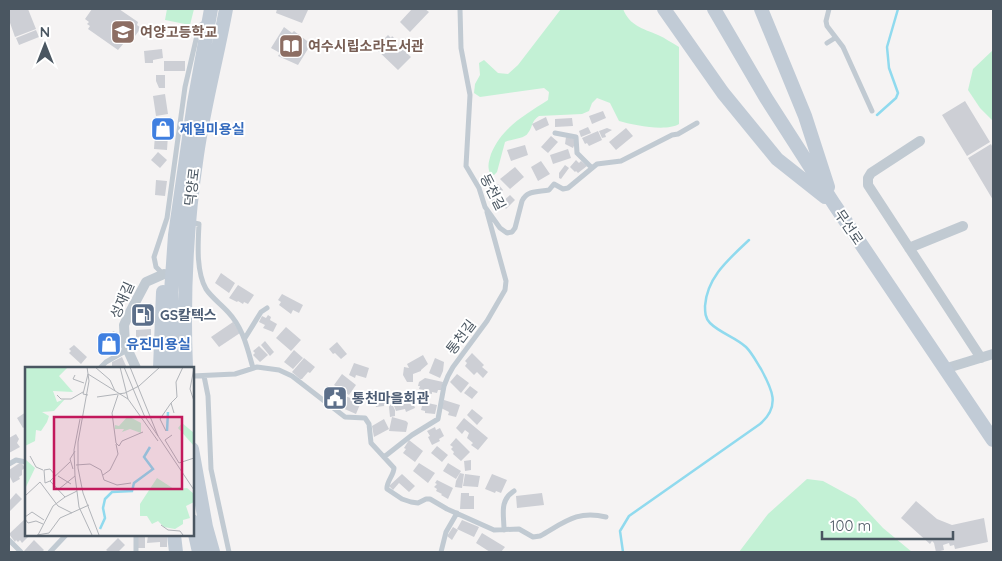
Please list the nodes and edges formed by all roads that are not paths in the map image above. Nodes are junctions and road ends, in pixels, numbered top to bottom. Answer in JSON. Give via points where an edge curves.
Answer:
{"nodes":[{"id":1,"x":460,"y":9,"type":"edge"},
{"id":2,"x":664,"y":9,"type":"edge"},
{"id":3,"x":714,"y":9,"type":"edge"},
{"id":4,"x":760,"y":9,"type":"edge"},
{"id":5,"x":829,"y":9,"type":"edge"},
{"id":6,"x":210,"y":15,"type":"edge"},
{"id":7,"x":225,"y":15,"type":"edge"},
{"id":8,"x":836,"y":38,"type":"junction"},
{"id":9,"x":827,"y":43,"type":"dead end"},
{"id":10,"x":872,"y":111,"type":"dead end"},
{"id":11,"x":697,"y":123,"type":"dead end"},
{"id":12,"x":555,"y":133,"type":"dead end"},
{"id":13,"x":920,"y":141,"type":"dead end"},
{"id":14,"x":592,"y":168,"type":"junction"},
{"id":15,"x":834,"y":204,"type":"junction"},
{"id":16,"x":485,"y":207,"type":"junction"},
{"id":17,"x":188,"y":222,"type":"junction"},
{"id":18,"x":963,"y":226,"type":"dead end"},
{"id":19,"x":909,"y":248,"type":"junction"},
{"id":20,"x":168,"y":274,"type":"junction"},
{"id":21,"x":267,"y":308,"type":"dead end"},
{"id":22,"x":244,"y":338,"type":"junction"},
{"id":23,"x":127,"y":350,"type":"junction"},
{"id":24,"x":993,"y":354,"type":"edge"},
{"id":25,"x":981,"y":358,"type":"junction"},
{"id":26,"x":101,"y":367,"type":"edge"},
{"id":27,"x":136,"y":367,"type":"edge"},
{"id":28,"x":160,"y":367,"type":"edge"},
{"id":29,"x":173,"y":367,"type":"edge"},
{"id":30,"x":186,"y":367,"type":"edge"},
{"id":31,"x":253,"y":368,"type":"junction"},
{"id":32,"x":944,"y":369,"type":"junction"},
{"id":33,"x":194,"y":376,"type":"edge"},
{"id":34,"x":204,"y":376,"type":"junction"},
{"id":35,"x":993,"y":440,"type":"edge"},
{"id":36,"x":9,"y":456,"type":"edge"},
{"id":37,"x":384,"y":457,"type":"junction"},
{"id":38,"x":194,"y":460,"type":"edge"},
{"id":39,"x":14,"y":461,"type":"junction"},
{"id":40,"x":25,"y":462,"type":"edge"},
{"id":41,"x":9,"y":464,"type":"edge"},
{"id":42,"x":514,"y":491,"type":"dead end"},
{"id":43,"x":457,"y":513,"type":"junction"},
{"id":44,"x":606,"y":516,"type":"dead end"},
{"id":45,"x":194,"y":530,"type":"edge"},
{"id":46,"x":504,"y":530,"type":"junction"},
{"id":47,"x":65,"y":536,"type":"edge"},
{"id":48,"x":136,"y":536,"type":"edge"},
{"id":49,"x":174,"y":536,"type":"edge"},
{"id":50,"x":9,"y":540,"type":"edge"},
{"id":51,"x":21,"y":552,"type":"edge"},
{"id":52,"x":50,"y":552,"type":"edge"},
{"id":53,"x":136,"y":552,"type":"edge"},
{"id":54,"x":176,"y":552,"type":"edge"},
{"id":55,"x":199,"y":552,"type":"edge"},
{"id":56,"x":212,"y":552,"type":"edge"},
{"id":57,"x":228,"y":552,"type":"edge"},
{"id":58,"x":441,"y":552,"type":"edge"}],
"edges":[{"from":1,"to":16,"type":"lane","name":"동천길","via":[[461,48],[470,95],[466,166],[479,188]]},
{"from":2,"to":15,"type":"street","via":[[723,93],[777,159]]},
{"from":3,"to":15,"type":"street","name":"무선로"},
{"from":4,"to":15,"type":"street","via":[[805,116]]},
{"from":5,"to":8,"type":"lane","via":[[826,24]]},
{"from":6,"to":7,"type":"street"},
{"from":6,"to":20,"type":"street","name":"덕양로"},
{"from":6,"to":20,"type":"lane","name":"덕양로","via":[[199,28],[192,56],[179,120],[167,218],[154,257],[156,267]]},
{"from":7,"to":17,"type":"street","name":"덕양로","via":[[197,153]]},
{"from":8,"to":9,"type":"lane"},
{"from":8,"to":10,"type":"lane"},
{"from":11,"to":14,"type":"lane","name":"동천길","via":[[621,161]]},
{"from":12,"to":14,"type":"lane","via":[[576,137],[577,151]]},
{"from":13,"to":19,"type":"street","via":[[868,178],[870,190]]},
{"from":14,"to":16,"type":"lane","name":"동천길","via":[[568,188],[554,184],[548,190],[534,192],[524,198],[512,232],[500,228]]},
{"from":15,"to":32,"type":"street","name":"무선로"},
{"from":16,"to":37,"type":"lane","name":"통천길","via":[[506,282],[505,290],[488,321],[453,367],[444,386],[438,419]]},
{"from":17,"to":22,"type":"lane","via":[[199,224],[200,268],[206,290],[240,326]]},
{"from":17,"to":30,"type":"street","name":"덕양로","via":[[184,289]]},
{"from":18,"to":19,"type":"street"},
{"from":19,"to":25,"type":"street"},
{"from":20,"to":23,"type":"street","name":"성재길","via":[[146,282],[128,314],[124,329]]},
{"from":20,"to":28,"type":"street","name":"덕양로"},
{"from":20,"to":29,"type":"street","name":"덕양로"},
{"from":21,"to":22,"type":"lane"},
{"from":22,"to":31,"type":"lane"},
{"from":23,"to":26,"type":"lane"},
{"from":23,"to":27,"type":"street","name":"성재길"},
{"from":24,"to":25,"type":"street"},
{"from":25,"to":32,"type":"street"},
{"from":31,"to":34,"type":"lane","via":[[235,374]]},
{"from":31,"to":37,"type":"lane","via":[[282,371],[343,416],[365,418],[369,424],[370,442]]},
{"from":32,"to":35,"type":"street","name":"무선로"},
{"from":33,"to":34,"type":"lane"},
{"from":34,"to":57,"type":"lane","via":[[211,469]]},
{"from":36,"to":39,"type":"lane"},
{"from":37,"to":43,"type":"lane","via":[[394,469],[387,485],[388,491],[414,502],[430,499]]},
{"from":38,"to":56,"type":"street"},
{"from":39,"to":40,"type":"lane"},
{"from":39,"to":41,"type":"lane"},
{"from":42,"to":46,"type":"lane","via":[[504,502]]},
{"from":43,"to":46,"type":"lane","via":[[494,530]]},
{"from":43,"to":58,"type":"lane","via":[[446,532]]},
{"from":44,"to":46,"type":"lane","via":[[578,515],[537,537],[519,529]]},
{"from":45,"to":55,"type":"street"},
{"from":47,"to":52,"type":"lane"},
{"from":48,"to":53,"type":"lane"},
{"from":49,"to":54,"type":"street"},
{"from":50,"to":51,"type":"lane"}]}
